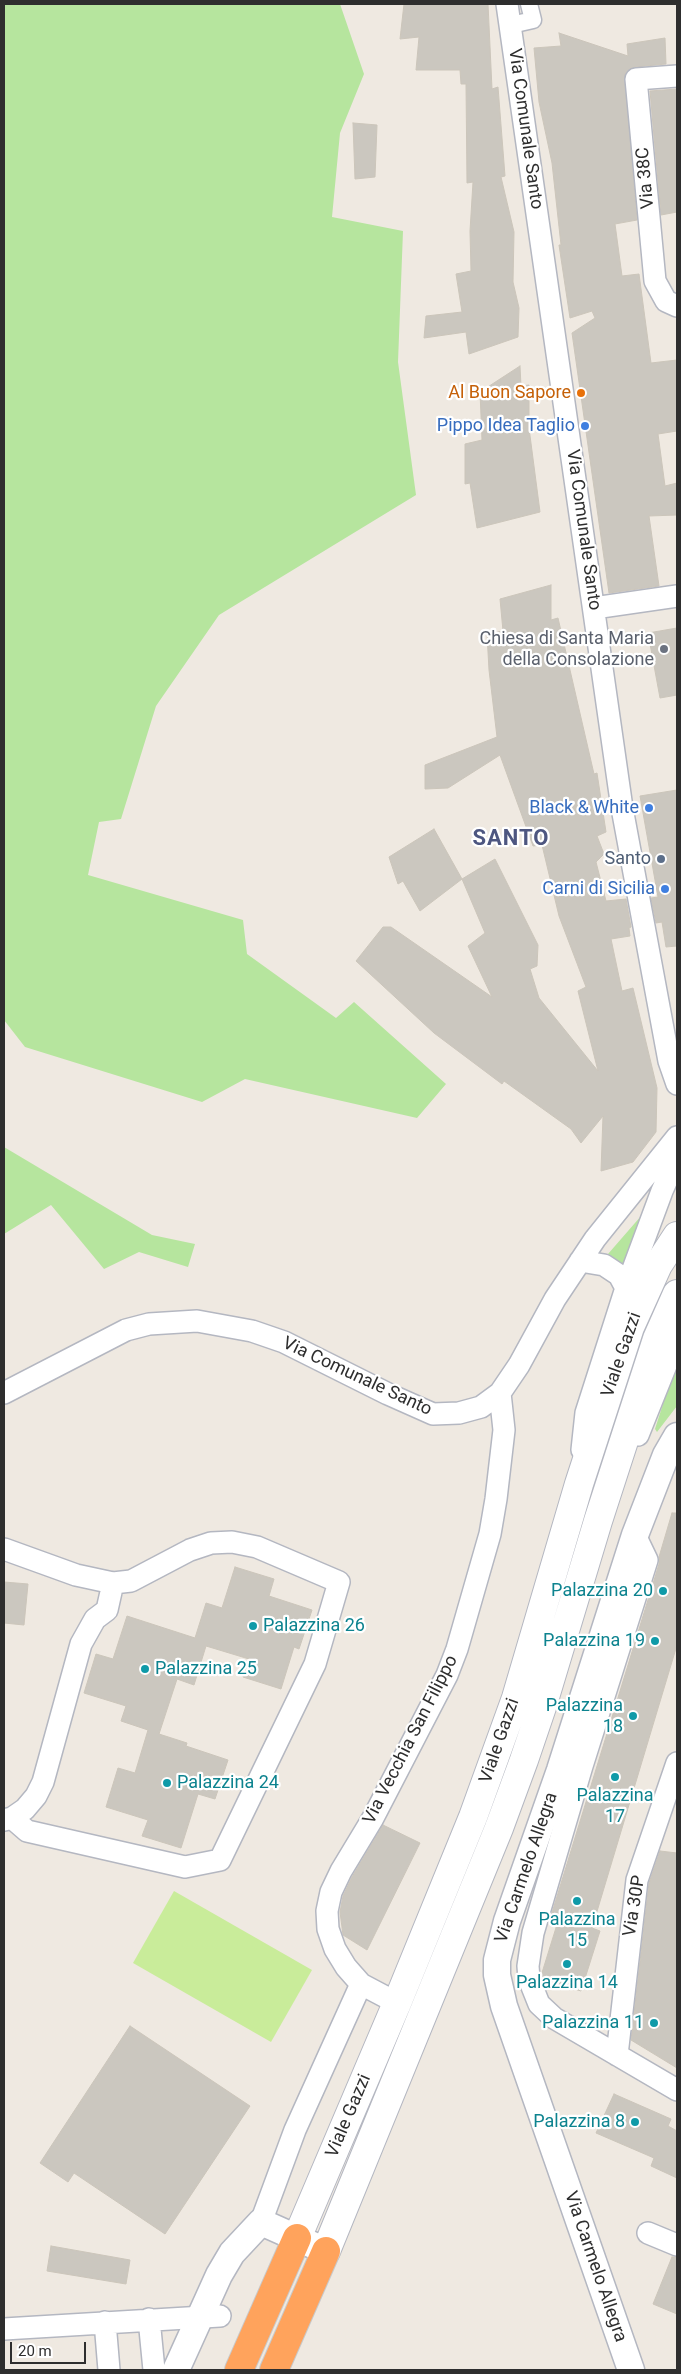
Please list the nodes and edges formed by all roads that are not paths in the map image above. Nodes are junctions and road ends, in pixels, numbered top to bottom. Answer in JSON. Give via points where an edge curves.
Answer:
{"nodes":[{"id":1,"x":507,"y":4,"type":"edge"},
{"id":2,"x":529,"y":4,"type":"edge"},
{"id":3,"x":511,"y":25,"type":"junction"},
{"id":4,"x":677,"y":76,"type":"edge"},
{"id":5,"x":677,"y":306,"type":"edge"},
{"id":6,"x":677,"y":596,"type":"edge"},
{"id":7,"x":594,"y":608,"type":"junction"},
{"id":8,"x":677,"y":1084,"type":"edge"},
{"id":9,"x":677,"y":1137,"type":"edge"},
{"id":10,"x":677,"y":1157,"type":"edge"},
{"id":11,"x":677,"y":1236,"type":"edge"},
{"id":12,"x":580,"y":1261,"type":"junction"},
{"id":13,"x":626,"y":1288,"type":"junction"},
{"id":14,"x":677,"y":1294,"type":"edge"},
{"id":15,"x":677,"y":1338,"type":"edge"},
{"id":16,"x":4,"y":1392,"type":"edge"},
{"id":17,"x":500,"y":1393,"type":"junction"},
{"id":18,"x":677,"y":1436,"type":"edge"},
{"id":19,"x":579,"y":1484,"type":"junction"},
{"id":20,"x":598,"y":1521,"type":"junction"},
{"id":21,"x":635,"y":1535,"type":"junction"},
{"id":22,"x":4,"y":1549,"type":"edge"},
{"id":23,"x":113,"y":1583,"type":"junction"},
{"id":24,"x":677,"y":1763,"type":"edge"},
{"id":25,"x":8,"y":1819,"type":"edge"},
{"id":26,"x":361,"y":1984,"type":"junction"},
{"id":27,"x":397,"y":2003,"type":"junction"},
{"id":28,"x":617,"y":2055,"type":"junction"},
{"id":29,"x":677,"y":2090,"type":"edge"},
{"id":30,"x":261,"y":2222,"type":"junction"},
{"id":31,"x":648,"y":2233,"type":"dead end"},
{"id":32,"x":297,"y":2238,"type":"junction"},
{"id":33,"x":677,"y":2245,"type":"edge"},
{"id":34,"x":326,"y":2251,"type":"junction"},
{"id":35,"x":210,"y":2316,"type":"junction"},
{"id":36,"x":149,"y":2319,"type":"junction"},
{"id":37,"x":105,"y":2322,"type":"junction"},
{"id":38,"x":4,"y":2328,"type":"edge"},
{"id":39,"x":109,"y":2370,"type":"edge"},
{"id":40,"x":154,"y":2370,"type":"edge"},
{"id":41,"x":176,"y":2370,"type":"edge"},
{"id":42,"x":196,"y":2370,"type":"edge"},
{"id":43,"x":238,"y":2370,"type":"edge"},
{"id":44,"x":274,"y":2370,"type":"edge"},
{"id":45,"x":631,"y":2370,"type":"edge"}],
"edges":[{"from":1,"to":3,"type":"street","name":"Via Comunale Santo"},
{"from":2,"to":3,"type":"street","via":[[533,20]]},
{"from":3,"to":7,"type":"street","name":"Via Comunale Santo"},
{"from":4,"to":5,"type":"street","name":"Via 38C","via":[[636,79],[655,280],[666,301]]},
{"from":6,"to":7,"type":"street"},
{"from":7,"to":8,"type":"street","name":"Via Comunale Santo","via":[[622,808],[669,1061]]},
{"from":9,"to":12,"type":"street","name":"Via Comunale Santo","via":[[610,1218]]},
{"from":10,"to":13,"type":"street"},
{"from":11,"to":19,"type":"main road","name":"Viale Gazzi","via":[[658,1265],[630,1327]]},
{"from":12,"to":13,"type":"street","via":[[604,1265],[619,1275]]},
{"from":12,"to":17,"type":"street","name":"Via Comunale Santo"},
{"from":13,"to":19,"type":"street","via":[[586,1413]]},
{"from":14,"to":20,"type":"main road","name":"Viale Gazzi","via":[[657,1339]]},
{"from":15,"to":20,"type":"street","via":[[642,1428]]},
{"from":16,"to":17,"type":"street","name":"Via Comunale Santo","via":[[126,1330],[182,1321],[225,1325],[284,1342],[433,1414],[459,1413],[481,1407]]},
{"from":17,"to":26,"type":"street","name":"Via Vecchia San Filippo","via":[[504,1430],[496,1499],[490,1534],[458,1649],[382,1801],[331,1892],[328,1929],[335,1949]]},
{"from":18,"to":21,"type":"street","name":"Via Carmelo Allegra","via":[[666,1455]]},
{"from":19,"to":27,"type":"main road","name":"Viale Gazzi","via":[[504,1734]]},
{"from":20,"to":34,"type":"main road","name":"Viale Gazzi","via":[[524,1760]]},
{"from":21,"to":28,"type":"street","name":"Via Carmelo Allegra","via":[[647,1560],[535,1923],[528,1966],[533,1992],[547,2012]]},
{"from":21,"to":45,"type":"street","name":"Via Carmelo Allegra","via":[[560,1770],[500,1943],[497,1975],[504,2006]]},
{"from":22,"to":23,"type":"street","via":[[76,1575]]},
{"from":23,"to":25,"type":"street","via":[[107,1610],[95,1619],[81,1644],[43,1782],[25,1809]]},
{"from":23,"to":25,"type":"street","via":[[131,1581],[190,1550],[211,1543],[232,1542],[257,1547],[339,1582],[315,1664],[220,1860],[185,1867],[27,1831]]},
{"from":24,"to":28,"type":"street","name":"Via 30P","via":[[637,1880]]},
{"from":26,"to":27,"type":"street","name":"Via Vecchia San Filippo"},
{"from":26,"to":30,"type":"street","via":[[295,2130]]},
{"from":27,"to":32,"type":"main road","name":"Viale Gazzi"},
{"from":28,"to":29,"type":"street","name":"Via Carmelo Allegra"},
{"from":30,"to":32,"type":"street"},
{"from":30,"to":35,"type":"street","via":[[232,2253]]},
{"from":31,"to":33,"type":"street"},
{"from":32,"to":34,"type":"street"},
{"from":32,"to":43,"type":"highway"},
{"from":34,"to":44,"type":"highway"},
{"from":35,"to":36,"type":"street"},
{"from":35,"to":41,"type":"street"},
{"from":35,"to":42,"type":"street"},
{"from":36,"to":37,"type":"street"},
{"from":36,"to":40,"type":"street"},
{"from":37,"to":38,"type":"street"},
{"from":37,"to":39,"type":"street"}]}
